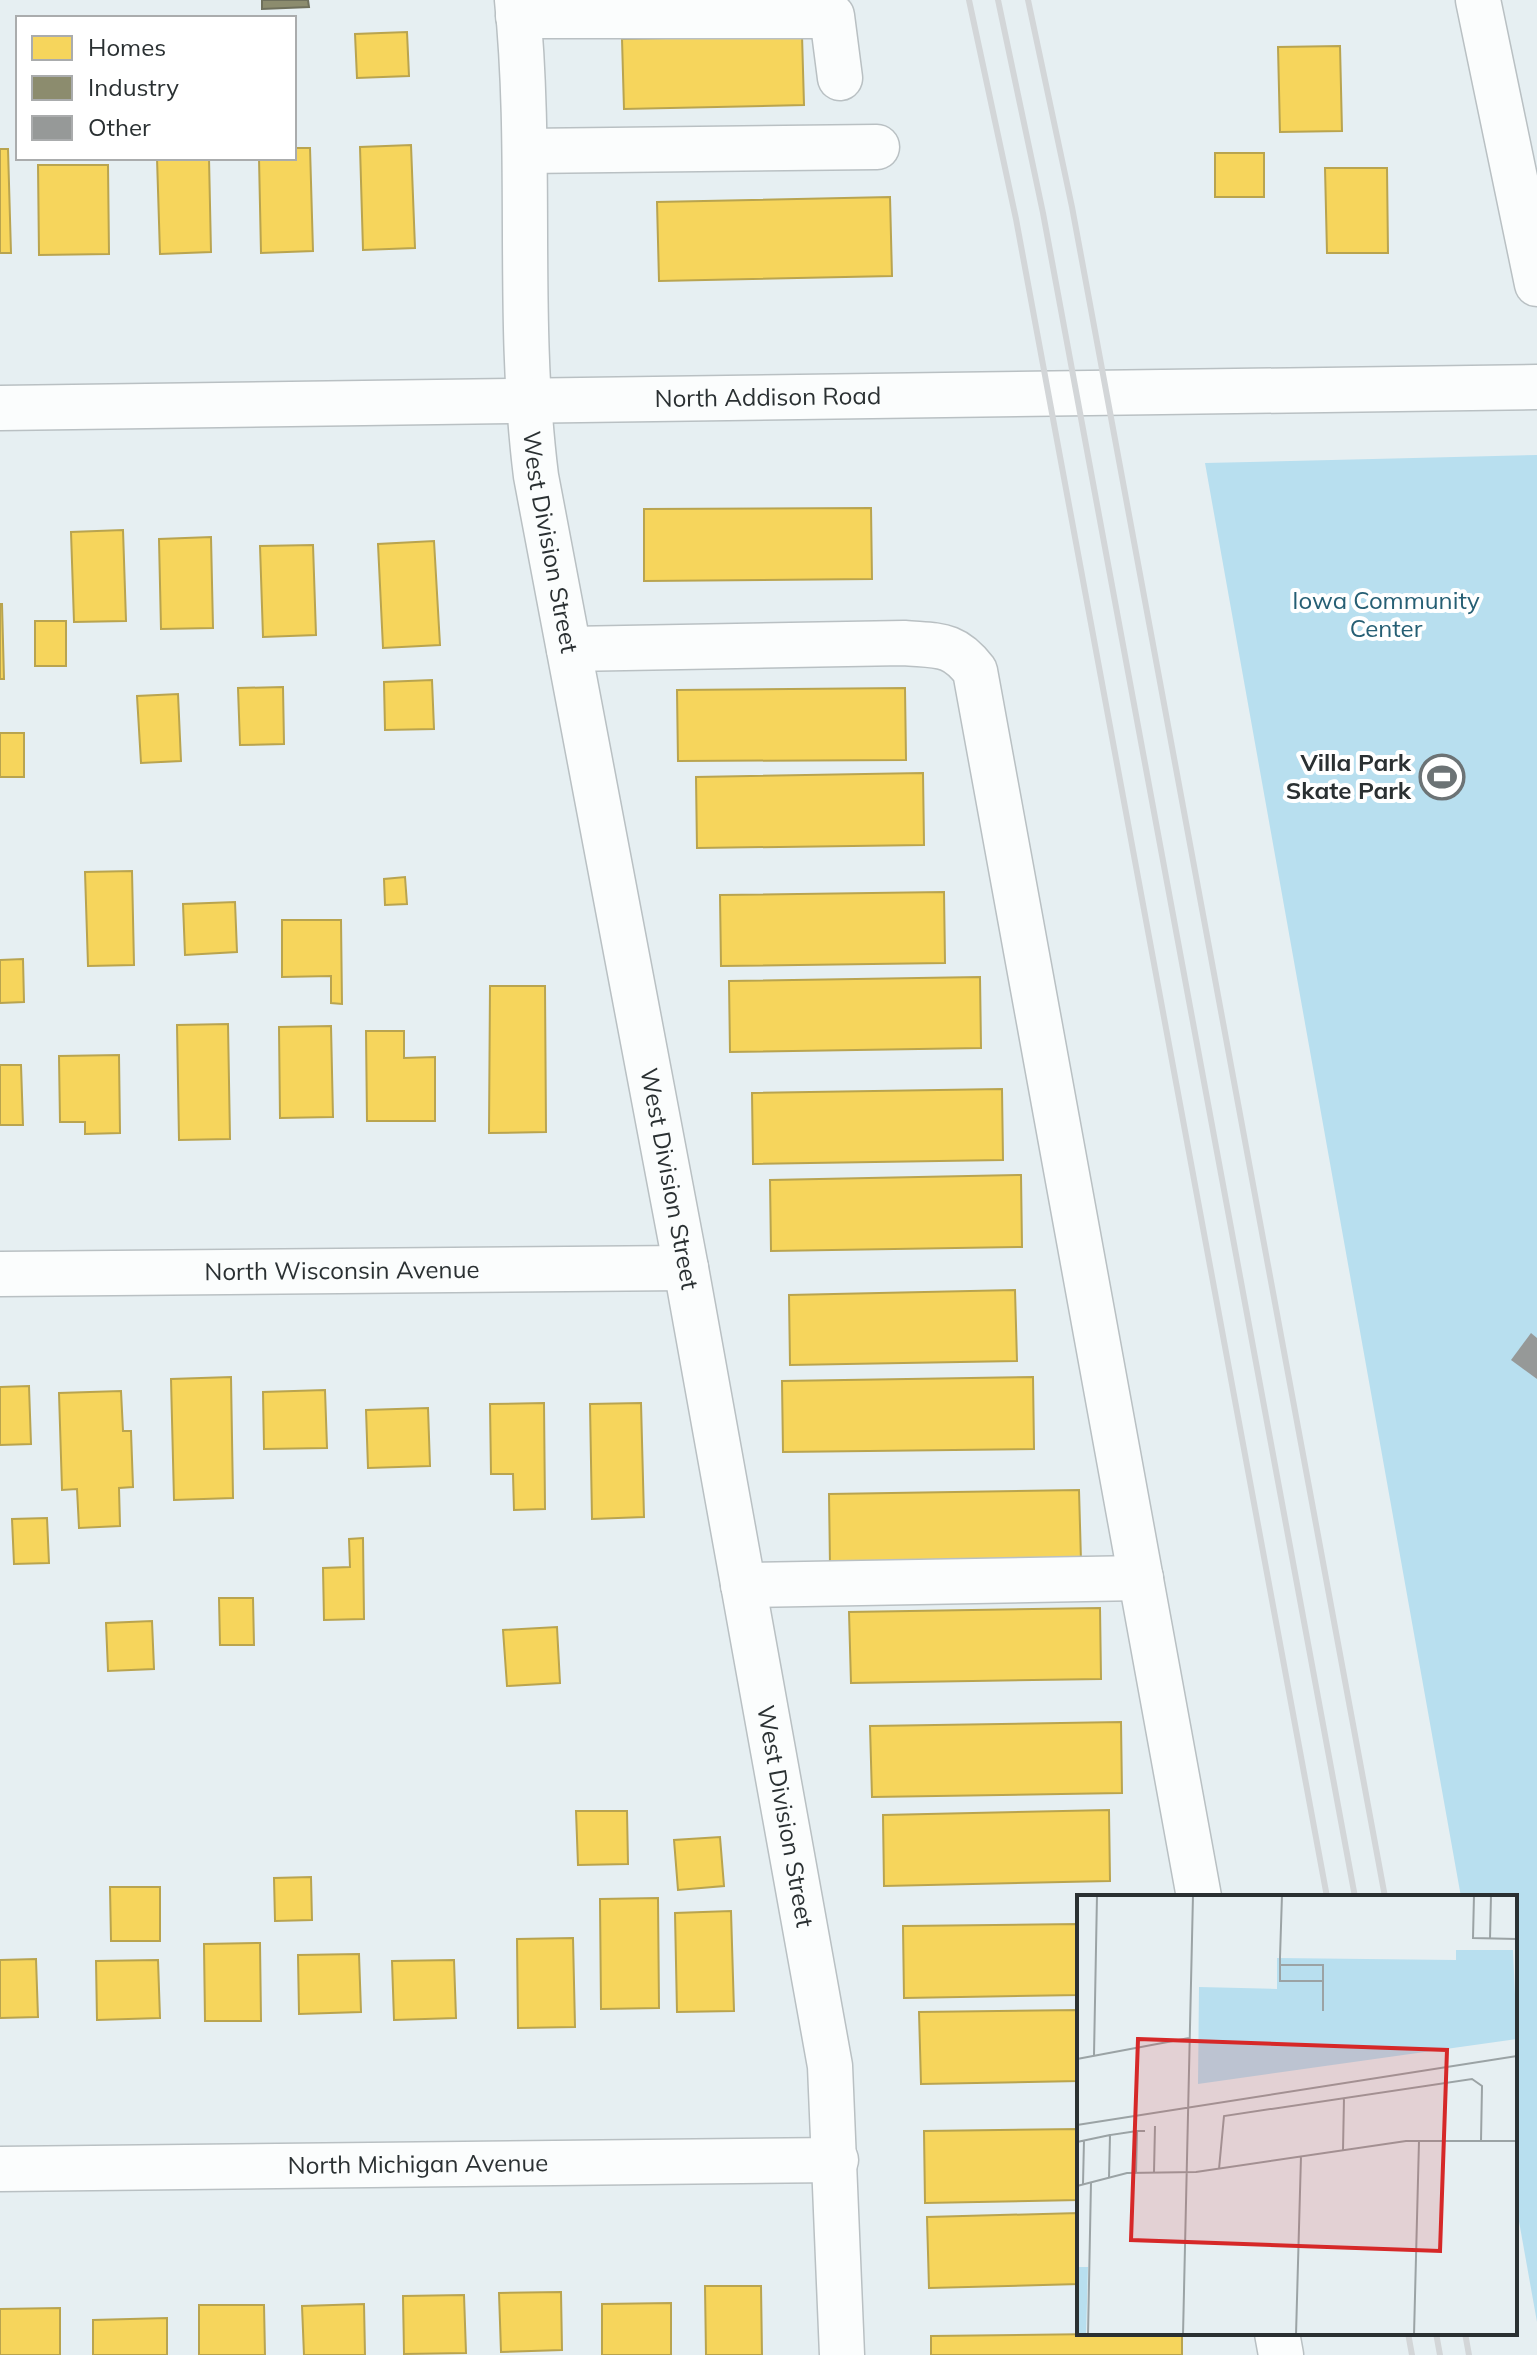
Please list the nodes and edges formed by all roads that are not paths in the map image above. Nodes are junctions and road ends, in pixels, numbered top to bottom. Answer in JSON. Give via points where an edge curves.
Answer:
{"nodes":[{"id":1,"x":1478,"y":0,"type":"edge"},
{"id":2,"x":517,"y":8,"type":"edge"},
{"id":3,"x":831,"y":8,"type":"edge"},
{"id":4,"x":840,"y":78,"type":"dead end"},
{"id":5,"x":877,"y":147,"type":"dead end"},
{"id":6,"x":525,"y":151,"type":"junction"},
{"id":7,"x":1537,"y":284,"type":"edge"},
{"id":8,"x":1537,"y":387,"type":"edge"},
{"id":9,"x":526,"y":400,"type":"junction"},
{"id":10,"x":0,"y":408,"type":"edge"},
{"id":11,"x":569,"y":649,"type":"junction"},
{"id":12,"x":686,"y":1268,"type":"junction"},
{"id":13,"x":0,"y":1274,"type":"edge"},
{"id":14,"x":1141,"y":1578,"type":"junction"},
{"id":15,"x":743,"y":1585,"type":"junction"},
{"id":16,"x":1199,"y":1895,"type":"edge"},
{"id":17,"x":836,"y":2160,"type":"junction"},
{"id":18,"x":0,"y":2169,"type":"edge"},
{"id":19,"x":1277,"y":2335,"type":"edge"},
{"id":20,"x":842,"y":2355,"type":"edge"},
{"id":21,"x":1281,"y":2355,"type":"edge"}],
"edges":[{"from":1,"to":7,"type":"street"},
{"from":2,"to":3,"type":"street"},
{"from":2,"to":6,"type":"street","name":"West Division Street","via":[[525,75]]},
{"from":3,"to":4,"type":"street"},
{"from":5,"to":6,"type":"street"},
{"from":6,"to":9,"type":"street","name":"West Division Street"},
{"from":8,"to":9,"type":"street","name":"North Addison Road"},
{"from":9,"to":10,"type":"street","name":"North Addison Road"},
{"from":9,"to":11,"type":"street","name":"West Division Street"},
{"from":11,"to":12,"type":"street","name":"West Division Street"},
{"from":11,"to":14,"type":"street","via":[[904,643],[951,648],[975,671]]},
{"from":12,"to":13,"type":"street","name":"North Wisconsin Avenue"},
{"from":12,"to":15,"type":"street","name":"West Division Street"},
{"from":14,"to":15,"type":"street"},
{"from":14,"to":16,"type":"street"},
{"from":15,"to":17,"type":"street","name":"West Division Street","via":[[830,2066]]},
{"from":17,"to":18,"type":"street","name":"North Michigan Avenue"},
{"from":17,"to":20,"type":"street","name":"West Division Street"},
{"from":19,"to":21,"type":"street"}]}
